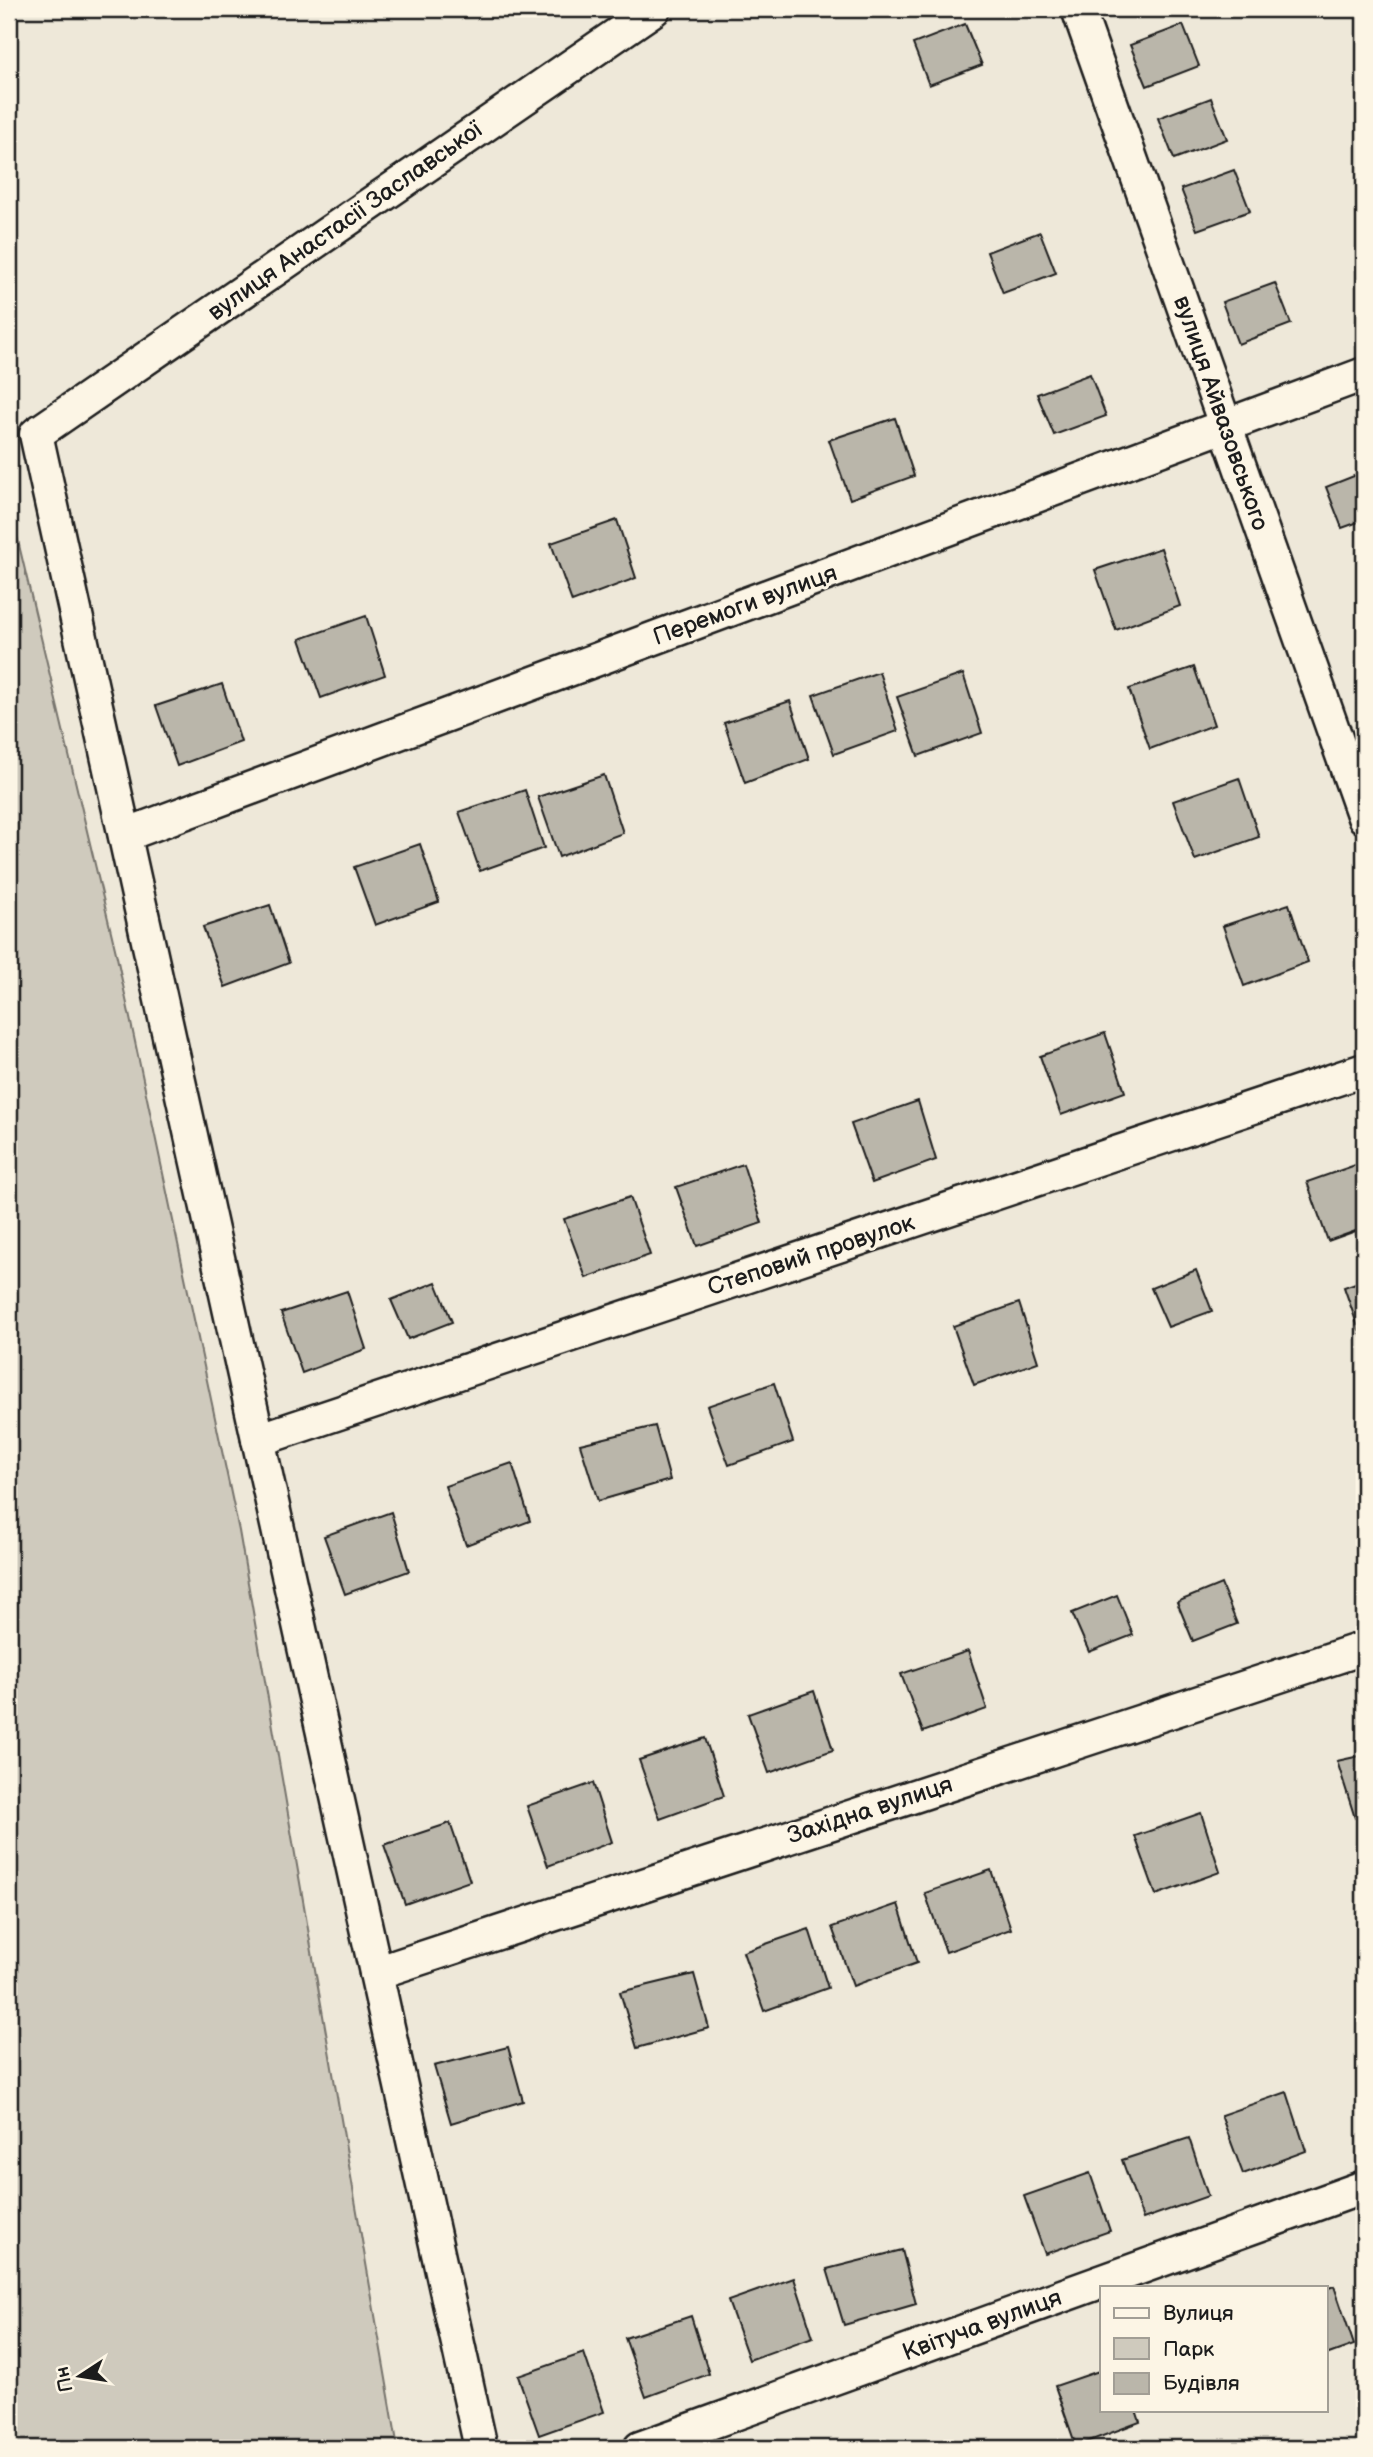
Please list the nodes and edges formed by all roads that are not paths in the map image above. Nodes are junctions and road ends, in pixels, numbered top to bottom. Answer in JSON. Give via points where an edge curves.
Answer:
{"nodes":[{"id":1,"x":654,"y":9,"type":"edge"},
{"id":2,"x":1078,"y":9,"type":"edge"},
{"id":3,"x":1364,"y":374,"type":"edge"},
{"id":4,"x":1226,"y":426,"type":"junction"},
{"id":5,"x":1364,"y":817,"type":"edge"},
{"id":6,"x":125,"y":835,"type":"junction"},
{"id":7,"x":1364,"y":1070,"type":"edge"},
{"id":8,"x":258,"y":1440,"type":"junction"},
{"id":9,"x":1364,"y":1648,"type":"edge"},
{"id":10,"x":376,"y":1973,"type":"junction"},
{"id":11,"x":1364,"y":2187,"type":"edge"},
{"id":12,"x":481,"y":2448,"type":"edge"},
{"id":13,"x":640,"y":2448,"type":"edge"}],
"edges":[{"from":1,"to":6,"type":"street","name":"вулиця Анастасії Заславської","via":[[36,434]]},
{"from":2,"to":4,"type":"street","name":"вулиця Айвазовського"},
{"from":3,"to":4,"type":"street","name":"Перемоги вулиця"},
{"from":4,"to":5,"type":"street","name":"вулиця Айвазовського"},
{"from":4,"to":6,"type":"street","name":"Перемоги вулиця"},
{"from":6,"to":8,"type":"street"},
{"from":7,"to":8,"type":"street","name":"Степовий провулок"},
{"from":8,"to":10,"type":"street"},
{"from":9,"to":10,"type":"street","name":"Західна вулиця"},
{"from":10,"to":12,"type":"street"},
{"from":11,"to":13,"type":"street","name":"Квітуча вулиця"}]}
